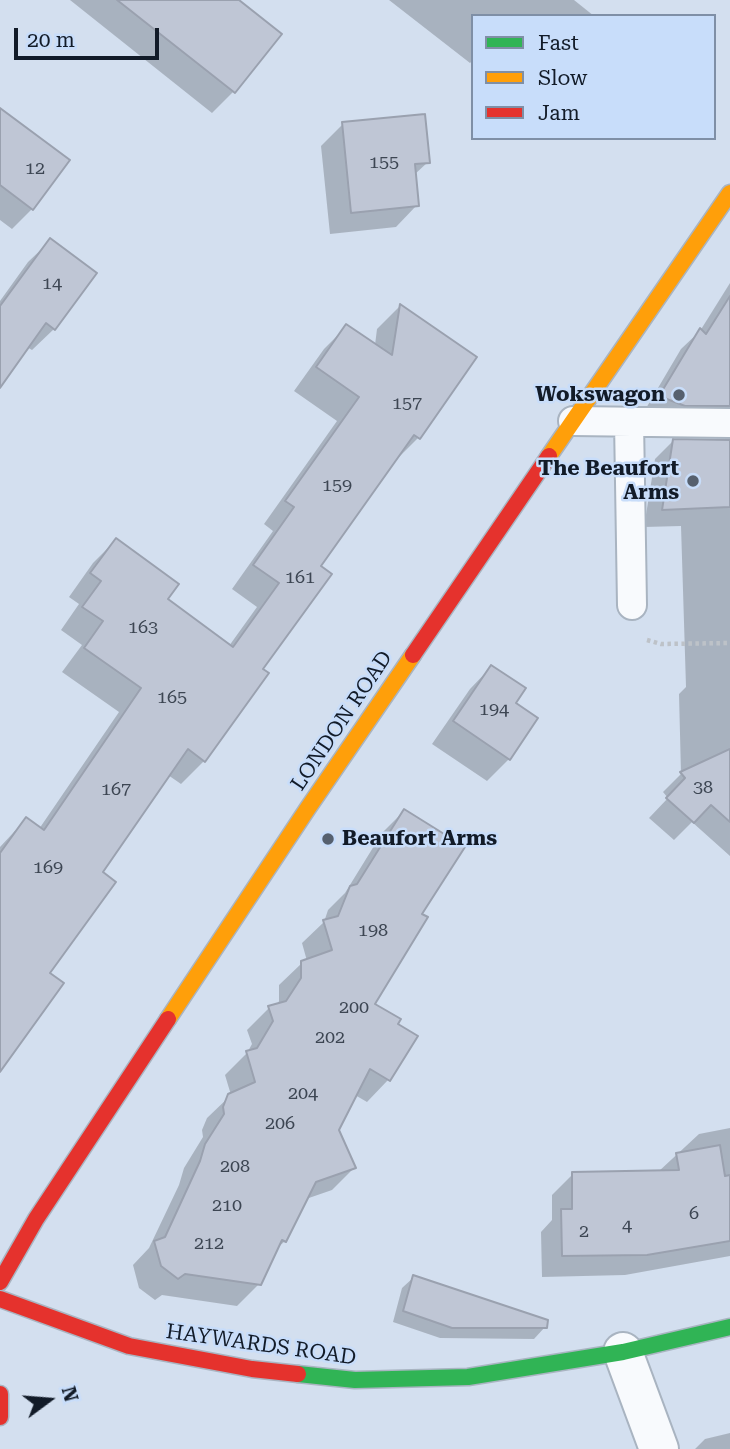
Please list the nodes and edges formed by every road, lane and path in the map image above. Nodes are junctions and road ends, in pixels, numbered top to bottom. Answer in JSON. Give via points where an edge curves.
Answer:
{"nodes":[{"id":1,"x":730,"y":193,"type":"edge"},
{"id":2,"x":573,"y":421,"type":"junction"},
{"id":3,"x":629,"y":421,"type":"junction"},
{"id":4,"x":730,"y":423,"type":"edge"},
{"id":5,"x":632,"y":604,"type":"joint"},
{"id":6,"x":730,"y":643,"type":"edge"},
{"id":7,"x":0,"y":1282,"type":"edge"},
{"id":8,"x":0,"y":1299,"type":"edge"},
{"id":9,"x":730,"y":1326,"type":"edge"},
{"id":10,"x":623,"y":1352,"type":"junction"},
{"id":11,"x":0,"y":1394,"type":"edge"},
{"id":12,"x":0,"y":1417,"type":"edge"},
{"id":13,"x":659,"y":1449,"type":"edge"}],
"edges":[{"from":1,"to":2,"type":"main road","name":"LONDON ROAD"},
{"from":2,"to":3,"type":"lane"},
{"from":2,"to":7,"type":"main road","name":"LONDON ROAD","via":[[300,819],[36,1219]]},
{"from":3,"to":4,"type":"lane"},
{"from":3,"to":5,"type":"lane"},
{"from":5,"to":6,"type":"path","via":[[646,639],[661,644]]},
{"from":8,"to":10,"type":"main road","name":"HAYWARDS ROAD","via":[[129,1346],[355,1381],[468,1377]]},
{"from":9,"to":10,"type":"main road","name":"HAYWARDS ROAD"},
{"from":10,"to":13,"type":"street"},
{"from":11,"to":12,"type":"main road"}]}
